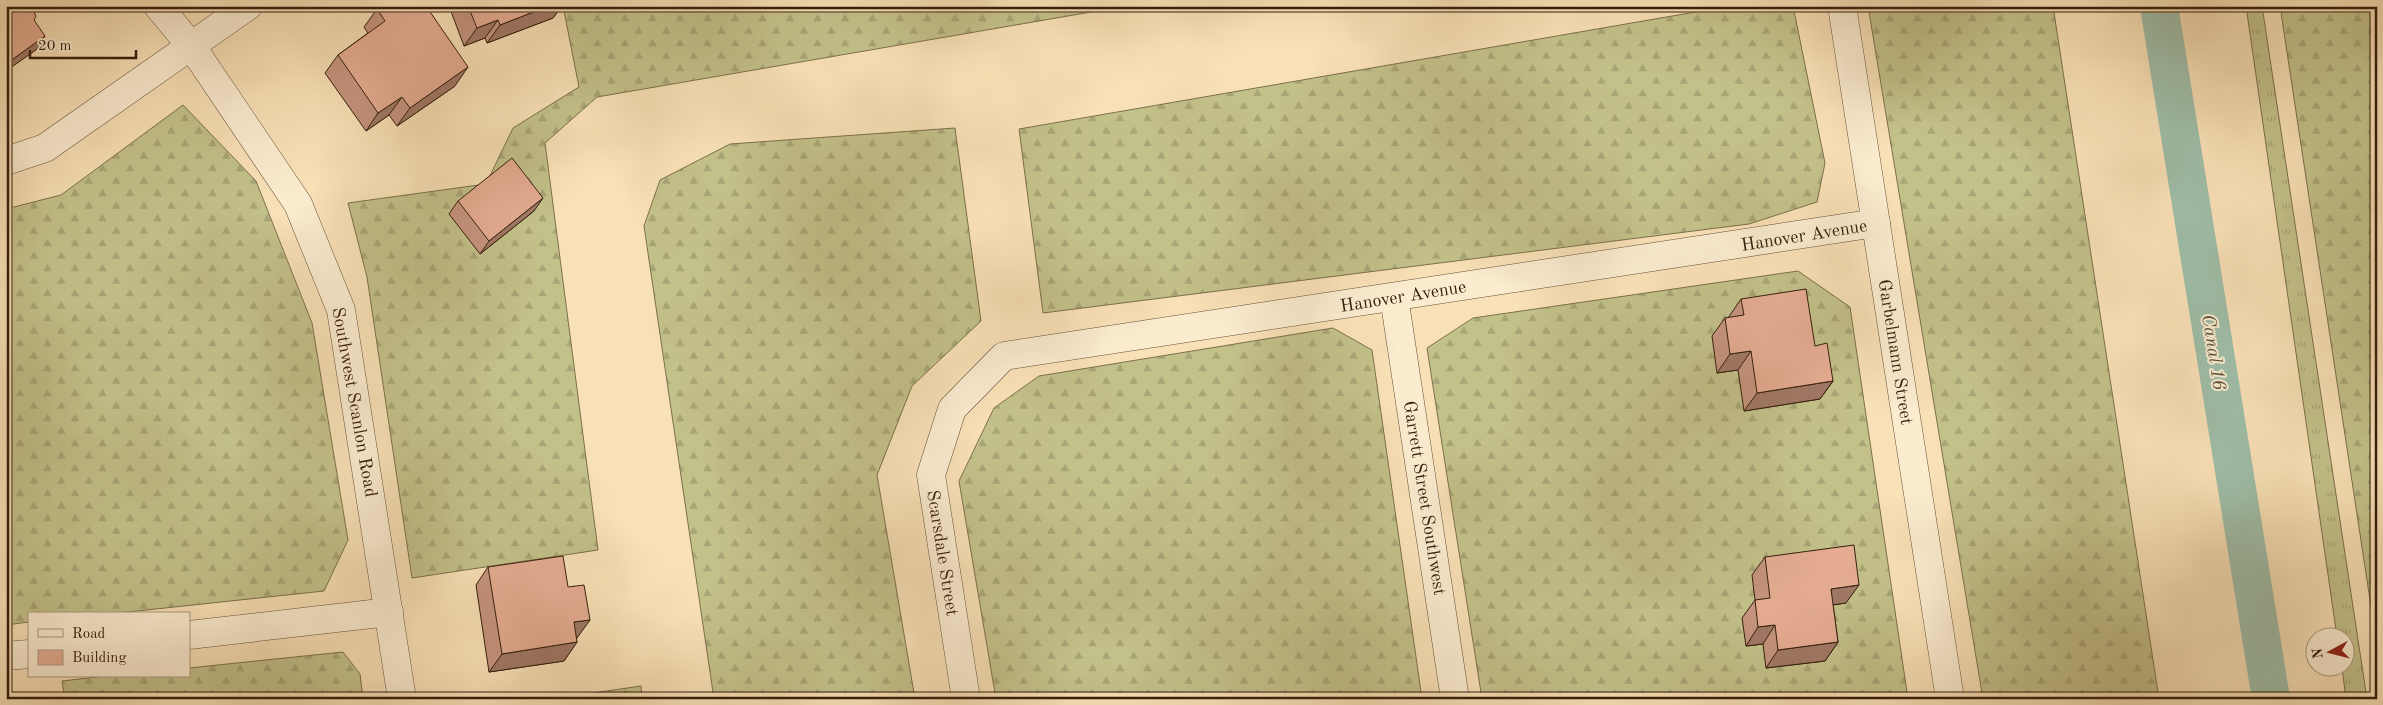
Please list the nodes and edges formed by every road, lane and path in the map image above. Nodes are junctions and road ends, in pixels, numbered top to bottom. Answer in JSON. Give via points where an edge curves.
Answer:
{"nodes":[{"id":1,"x":158,"y":6,"type":"edge"},
{"id":2,"x":248,"y":6,"type":"edge"},
{"id":3,"x":1842,"y":6,"type":"edge"},
{"id":4,"x":192,"y":47,"type":"junction"},
{"id":5,"x":6,"y":160,"type":"edge"},
{"id":6,"x":1876,"y":224,"type":"junction"},
{"id":7,"x":1394,"y":297,"type":"junction"},
{"id":8,"x":952,"y":409,"type":"joint"},
{"id":9,"x":389,"y":612,"type":"junction"},
{"id":10,"x":190,"y":635,"type":"edge"},
{"id":11,"x":28,"y":654,"type":"edge"},
{"id":12,"x":6,"y":656,"type":"edge"},
{"id":13,"x":402,"y":699,"type":"edge"},
{"id":14,"x":966,"y":699,"type":"edge"},
{"id":15,"x":1455,"y":699,"type":"edge"},
{"id":16,"x":1950,"y":699,"type":"edge"}],
"edges":[{"from":1,"to":4,"type":"street","name":"Southwest Scanlon Road"},
{"from":2,"to":4,"type":"street"},
{"from":3,"to":6,"type":"street","name":"Garbelmann Street"},
{"from":4,"to":5,"type":"street","via":[[45,148]]},
{"from":4,"to":9,"type":"street","name":"Southwest Scanlon Road","via":[[298,204],[342,310]]},
{"from":6,"to":7,"type":"street","name":"Hanover Avenue"},
{"from":6,"to":16,"type":"street","name":"Garbelmann Street"},
{"from":7,"to":8,"type":"street","name":"Hanover Avenue","via":[[1004,356]]},
{"from":7,"to":15,"type":"street","name":"Garrett Street Southwest"},
{"from":8,"to":14,"type":"street","name":"Scarsdale Street","via":[[931,475]]},
{"from":9,"to":10,"type":"street"},
{"from":9,"to":13,"type":"street","name":"Southwest Scanlon Road"},
{"from":11,"to":12,"type":"street"}]}
